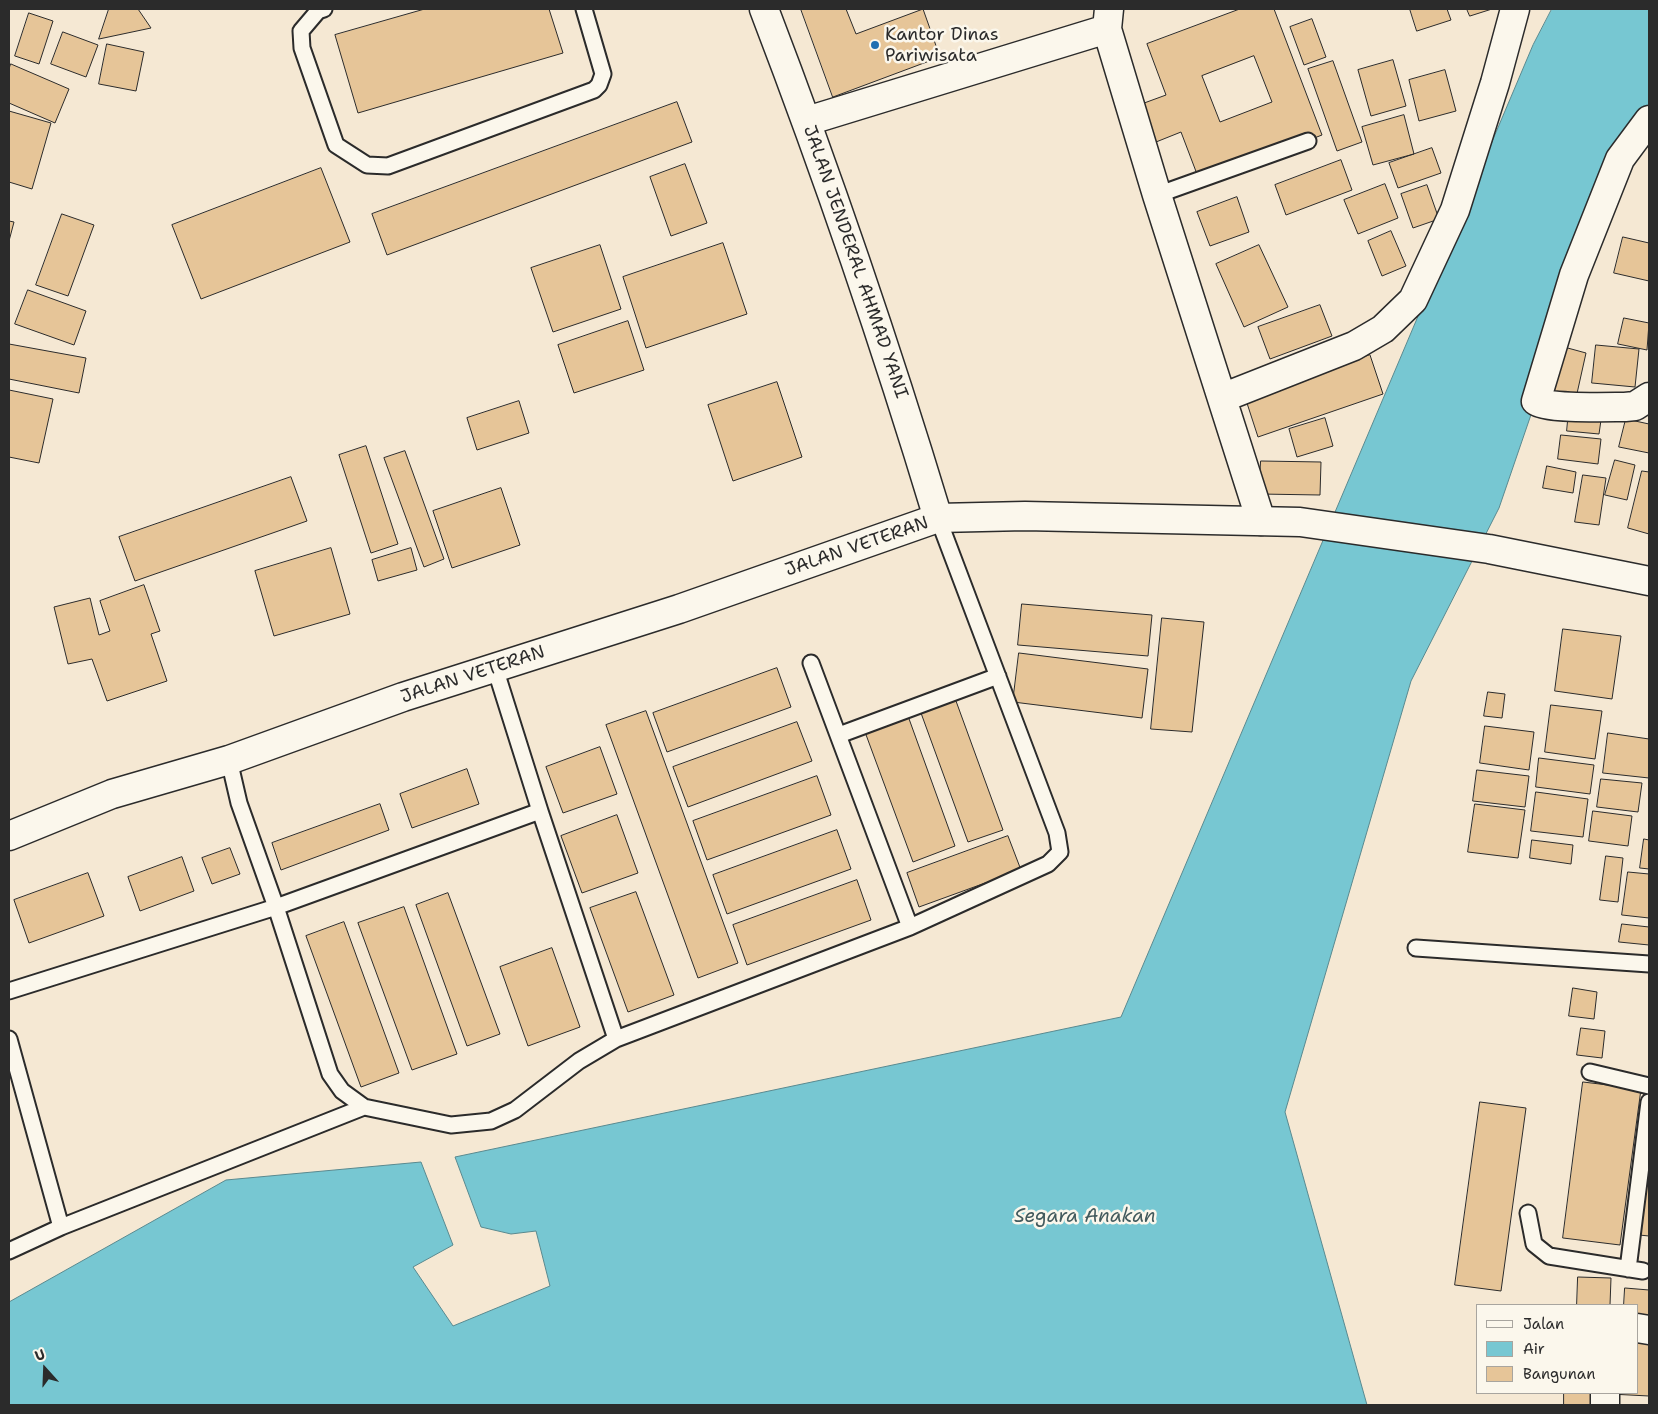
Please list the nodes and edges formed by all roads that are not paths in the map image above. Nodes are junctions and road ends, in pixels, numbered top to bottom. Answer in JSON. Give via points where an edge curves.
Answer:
{"nodes":[{"id":1,"x":324,"y":9,"type":"edge"},
{"id":2,"x":764,"y":9,"type":"edge"},
{"id":3,"x":588,"y":10,"type":"edge"},
{"id":4,"x":1519,"y":12,"type":"edge"},
{"id":5,"x":1108,"y":19,"type":"edge"},
{"id":6,"x":1649,"y":120,"type":"edge"},
{"id":7,"x":807,"y":121,"type":"junction"},
{"id":8,"x":1308,"y":141,"type":"dead end"},
{"id":9,"x":1157,"y":195,"type":"junction"},
{"id":10,"x":1649,"y":397,"type":"edge"},
{"id":11,"x":1222,"y":398,"type":"junction"},
{"id":12,"x":938,"y":518,"type":"junction"},
{"id":13,"x":1261,"y":520,"type":"junction"},
{"id":14,"x":1649,"y":581,"type":"edge"},
{"id":15,"x":811,"y":663,"type":"dead end"},
{"id":16,"x":495,"y":668,"type":"junction"},
{"id":17,"x":998,"y":676,"type":"junction"},
{"id":18,"x":839,"y":735,"type":"junction"},
{"id":19,"x":229,"y":760,"type":"junction"},
{"id":20,"x":540,"y":811,"type":"junction"},
{"id":21,"x":9,"y":836,"type":"edge"},
{"id":22,"x":276,"y":907,"type":"junction"},
{"id":23,"x":910,"y":927,"type":"junction"},
{"id":24,"x":1416,"y":948,"type":"dead end"},
{"id":25,"x":1649,"y":964,"type":"edge"},
{"id":26,"x":9,"y":991,"type":"edge"},
{"id":27,"x":9,"y":1039,"type":"edge"},
{"id":28,"x":616,"y":1039,"type":"junction"},
{"id":29,"x":1590,"y":1072,"type":"dead end"},
{"id":30,"x":1649,"y":1086,"type":"edge"},
{"id":31,"x":1649,"y":1102,"type":"edge"},
{"id":32,"x":364,"y":1107,"type":"junction"},
{"id":33,"x":1528,"y":1213,"type":"dead end"},
{"id":34,"x":61,"y":1227,"type":"junction"},
{"id":35,"x":9,"y":1251,"type":"edge"}],
"edges":[{"from":1,"to":3,"type":"lane","via":[[318,11],[301,31],[302,48],[336,145],[367,165],[388,166],[594,90],[604,74]]},
{"from":2,"to":7,"type":"main road","name":"JALAN JENDERAL AHMAD YANI"},
{"from":4,"to":11,"type":"main road","via":[[1455,210],[1413,300],[1383,329],[1354,346]]},
{"from":5,"to":7,"type":"main road"},
{"from":5,"to":9,"type":"main road"},
{"from":6,"to":10,"type":"main road","via":[[1620,159],[1574,275],[1536,401],[1558,406],[1625,407],[1635,406]]},
{"from":7,"to":12,"type":"main road","name":"JALAN JENDERAL AHMAD YANI","via":[[909,420]]},
{"from":8,"to":9,"type":"lane"},
{"from":9,"to":11,"type":"main road"},
{"from":11,"to":13,"type":"main road"},
{"from":12,"to":13,"type":"main road","name":"JALAN VETERAN","via":[[1025,516]]},
{"from":12,"to":16,"type":"main road","name":"JALAN VETERAN","via":[[679,609]]},
{"from":12,"to":17,"type":"lane"},
{"from":13,"to":14,"type":"main road","name":"JALAN VETERAN","via":[[1300,522],[1489,549]]},
{"from":15,"to":18,"type":"lane"},
{"from":16,"to":19,"type":"main road","name":"JALAN VETERAN","via":[[403,697]]},
{"from":16,"to":20,"type":"lane"},
{"from":17,"to":18,"type":"lane"},
{"from":17,"to":23,"type":"lane","via":[[1057,833],[1060,852],[1048,864]]},
{"from":18,"to":23,"type":"lane"},
{"from":19,"to":21,"type":"main road","name":"JALAN VETERAN","via":[[112,794]]},
{"from":19,"to":22,"type":"lane","via":[[239,803]]},
{"from":20,"to":22,"type":"lane"},
{"from":20,"to":28,"type":"lane"},
{"from":22,"to":26,"type":"lane"},
{"from":22,"to":32,"type":"lane","via":[[330,1074],[342,1091]]},
{"from":23,"to":28,"type":"lane"},
{"from":24,"to":25,"type":"lane"},
{"from":27,"to":34,"type":"lane"},
{"from":28,"to":32,"type":"lane","via":[[579,1061],[515,1110],[491,1121],[451,1125]]},
{"from":29,"to":30,"type":"lane"},
{"from":31,"to":33,"type":"lane","via":[[1635,1270],[1550,1256],[1534,1244]]},
{"from":32,"to":34,"type":"lane"},
{"from":34,"to":35,"type":"lane"}]}
